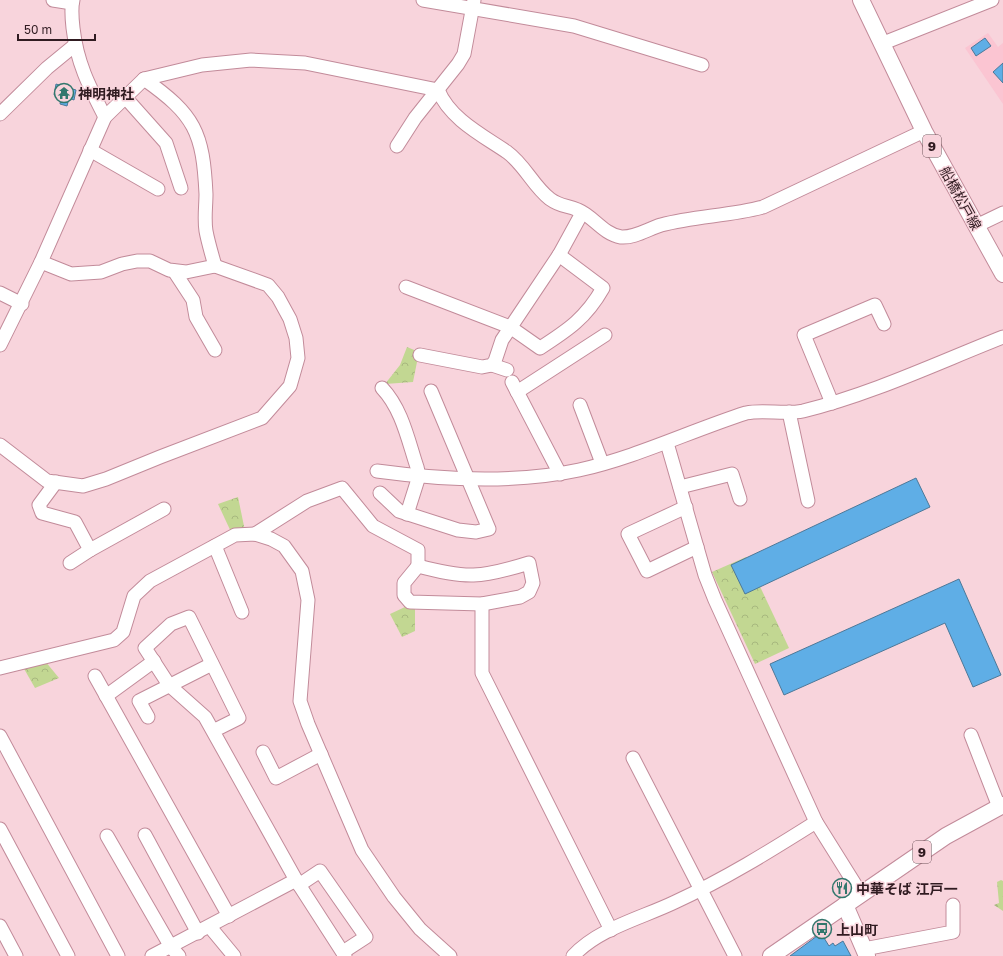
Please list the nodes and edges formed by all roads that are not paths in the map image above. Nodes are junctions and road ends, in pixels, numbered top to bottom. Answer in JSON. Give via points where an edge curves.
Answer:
{"nodes":[{"id":1,"x":53,"y":0,"type":"edge"},
{"id":2,"x":423,"y":0,"type":"edge"},
{"id":3,"x":992,"y":0,"type":"edge"},
{"id":4,"x":73,"y":2,"type":"edge"},
{"id":5,"x":865,"y":4,"type":"edge"},
{"id":6,"x":473,"y":5,"type":"edge"},
{"id":7,"x":881,"y":44,"type":"junction"},
{"id":8,"x":75,"y":45,"type":"junction"},
{"id":9,"x":702,"y":65,"type":"dead end"},
{"id":10,"x":144,"y":79,"type":"junction"},
{"id":11,"x":438,"y":90,"type":"junction"},
{"id":12,"x":125,"y":97,"type":"junction"},
{"id":13,"x":0,"y":114,"type":"edge"},
{"id":14,"x":105,"y":117,"type":"junction"},
{"id":15,"x":924,"y":131,"type":"junction"},
{"id":16,"x":397,"y":146,"type":"dead end"},
{"id":17,"x":90,"y":150,"type":"junction"},
{"id":18,"x":181,"y":188,"type":"dead end"},
{"id":19,"x":158,"y":189,"type":"dead end"},
{"id":20,"x":582,"y":213,"type":"junction"},
{"id":21,"x":1003,"y":213,"type":"edge"},
{"id":22,"x":976,"y":226,"type":"junction"},
{"id":23,"x":559,"y":256,"type":"junction"},
{"id":24,"x":41,"y":262,"type":"junction"},
{"id":25,"x":215,"y":266,"type":"junction"},
{"id":26,"x":174,"y":271,"type":"junction"},
{"id":27,"x":1003,"y":274,"type":"edge"},
{"id":28,"x":406,"y":287,"type":"dead end"},
{"id":29,"x":0,"y":293,"type":"edge"},
{"id":30,"x":22,"y":304,"type":"junction"},
{"id":31,"x":884,"y":324,"type":"dead end"},
{"id":32,"x":510,"y":328,"type":"junction"},
{"id":33,"x":605,"y":335,"type":"dead end"},
{"id":34,"x":1003,"y":337,"type":"edge"},
{"id":35,"x":0,"y":345,"type":"edge"},
{"id":36,"x":215,"y":350,"type":"dead end"},
{"id":37,"x":420,"y":355,"type":"dead end"},
{"id":38,"x":492,"y":365,"type":"junction"},
{"id":39,"x":512,"y":381,"type":"junction"},
{"id":40,"x":382,"y":388,"type":"dead end"},
{"id":41,"x":431,"y":390,"type":"dead end"},
{"id":42,"x":832,"y":403,"type":"junction"},
{"id":43,"x":580,"y":405,"type":"dead end"},
{"id":44,"x":790,"y":412,"type":"junction"},
{"id":45,"x":667,"y":443,"type":"junction"},
{"id":46,"x":0,"y":445,"type":"edge"},
{"id":47,"x":602,"y":463,"type":"junction"},
{"id":48,"x":377,"y":471,"type":"dead end"},
{"id":49,"x":560,"y":474,"type":"junction"},
{"id":50,"x":419,"y":476,"type":"junction"},
{"id":51,"x":466,"y":478,"type":"junction"},
{"id":52,"x":56,"y":482,"type":"junction"},
{"id":53,"x":680,"y":487,"type":"junction"},
{"id":54,"x":380,"y":493,"type":"dead end"},
{"id":55,"x":740,"y":499,"type":"dead end"},
{"id":56,"x":808,"y":501,"type":"dead end"},
{"id":57,"x":686,"y":507,"type":"junction"},
{"id":58,"x":164,"y":509,"type":"dead end"},
{"id":59,"x":407,"y":514,"type":"junction"},
{"id":60,"x":255,"y":534,"type":"junction"},
{"id":61,"x":214,"y":546,"type":"junction"},
{"id":62,"x":697,"y":547,"type":"junction"},
{"id":63,"x":90,"y":550,"type":"junction"},
{"id":64,"x":70,"y":562,"type":"dead end"},
{"id":65,"x":418,"y":566,"type":"junction"},
{"id":66,"x":482,"y":604,"type":"junction"},
{"id":67,"x":242,"y":612,"type":"dead end"},
{"id":68,"x":154,"y":662,"type":"junction"},
{"id":69,"x":212,"y":664,"type":"junction"},
{"id":70,"x":0,"y":668,"type":"edge"},
{"id":71,"x":95,"y":676,"type":"dead end"},
{"id":72,"x":169,"y":685,"type":"junction"},
{"id":73,"x":106,"y":696,"type":"junction"},
{"id":74,"x":148,"y":717,"type":"dead end"},
{"id":75,"x":213,"y":731,"type":"junction"},
{"id":76,"x":971,"y":735,"type":"dead end"},
{"id":77,"x":0,"y":736,"type":"edge"},
{"id":78,"x":263,"y":752,"type":"dead end"},
{"id":79,"x":321,"y":754,"type":"junction"},
{"id":80,"x":633,"y":758,"type":"dead end"},
{"id":81,"x":1001,"y":806,"type":"edge"},
{"id":82,"x":816,"y":822,"type":"junction"},
{"id":83,"x":0,"y":829,"type":"edge"},
{"id":84,"x":145,"y":835,"type":"dead end"},
{"id":85,"x":107,"y":836,"type":"dead end"},
{"id":86,"x":298,"y":882,"type":"junction"},
{"id":87,"x":701,"y":889,"type":"junction"},
{"id":88,"x":861,"y":894,"type":"junction"},
{"id":89,"x":845,"y":905,"type":"junction"},
{"id":90,"x":953,"y":905,"type":"dead end"},
{"id":91,"x":229,"y":916,"type":"junction"},
{"id":92,"x":0,"y":926,"type":"edge"},
{"id":93,"x":204,"y":930,"type":"junction"},
{"id":94,"x":611,"y":930,"type":"junction"},
{"id":95,"x":175,"y":952,"type":"edge"},
{"id":96,"x":865,"y":953,"type":"edge"},
{"id":97,"x":344,"y":954,"type":"edge"},
{"id":98,"x":16,"y":956,"type":"edge"},
{"id":99,"x":68,"y":956,"type":"edge"},
{"id":100,"x":118,"y":956,"type":"edge"},
{"id":101,"x":152,"y":956,"type":"edge"},
{"id":102,"x":234,"y":956,"type":"edge"},
{"id":103,"x":450,"y":956,"type":"edge"},
{"id":104,"x":573,"y":956,"type":"edge"},
{"id":105,"x":735,"y":956,"type":"edge"},
{"id":106,"x":771,"y":956,"type":"edge"}],
"edges":[{"from":1,"to":4,"type":"street"},
{"from":2,"to":6,"type":"street"},
{"from":3,"to":7,"type":"street"},
{"from":4,"to":8,"type":"street"},
{"from":5,"to":7,"type":"main road","name":"船橋松戸線","number":"9"},
{"from":6,"to":9,"type":"street","via":[[574,26]]},
{"from":6,"to":11,"type":"street","via":[[464,54]]},
{"from":7,"to":15,"type":"main road","name":"船橋松戸線","number":"9"},
{"from":8,"to":13,"type":"street","via":[[47,68]]},
{"from":8,"to":14,"type":"street","via":[[83,73]]},
{"from":10,"to":11,"type":"street","via":[[202,65],[251,60],[305,63]]},
{"from":10,"to":12,"type":"street"},
{"from":10,"to":25,"type":"street","via":[[167,95],[186,114],[198,134],[204,162],[206,230]]},
{"from":11,"to":16,"type":"street","via":[[415,118]]},
{"from":11,"to":20,"type":"street","via":[[449,109],[517,161],[550,199]]},
{"from":12,"to":14,"type":"street"},
{"from":12,"to":18,"type":"street","via":[[166,143]]},
{"from":14,"to":17,"type":"street"},
{"from":15,"to":20,"type":"street","via":[[763,207],[744,212],[704,216],[660,225],[625,237],[613,235]]},
{"from":15,"to":22,"type":"main road","name":"船橋松戸線","number":"9"},
{"from":17,"to":19,"type":"street"},
{"from":17,"to":24,"type":"street"},
{"from":20,"to":23,"type":"street"},
{"from":21,"to":22,"type":"street"},
{"from":22,"to":27,"type":"main road","name":"船橋松戸線","number":"9"},
{"from":23,"to":32,"type":"street"},
{"from":23,"to":32,"type":"street","via":[[603,288],[595,303],[573,327],[540,348]]},
{"from":24,"to":26,"type":"street","via":[[71,274],[102,272],[137,261],[150,261]]},
{"from":24,"to":30,"type":"street"},
{"from":25,"to":26,"type":"street","via":[[186,272]]},
{"from":25,"to":52,"type":"street","via":[[268,285],[278,297],[290,319],[296,338],[298,358],[290,386],[262,418],[106,479],[83,486]]},
{"from":26,"to":36,"type":"street","via":[[194,300],[196,317]]},
{"from":28,"to":32,"type":"street"},
{"from":29,"to":30,"type":"street"},
{"from":30,"to":35,"type":"street"},
{"from":31,"to":42,"type":"street","via":[[875,305],[804,335]]},
{"from":32,"to":38,"type":"street"},
{"from":33,"to":39,"type":"street"},
{"from":34,"to":42,"type":"street","via":[[861,394]]},
{"from":37,"to":38,"type":"street","via":[[482,368]]},
{"from":38,"to":39,"type":"street"},
{"from":39,"to":49,"type":"street"},
{"from":40,"to":50,"type":"street","via":[[391,397],[396,408]]},
{"from":41,"to":51,"type":"street"},
{"from":42,"to":44,"type":"street"},
{"from":43,"to":47,"type":"street"},
{"from":44,"to":45,"type":"street","via":[[746,413]]},
{"from":44,"to":56,"type":"street"},
{"from":45,"to":47,"type":"street"},
{"from":45,"to":53,"type":"street"},
{"from":46,"to":52,"type":"street","via":[[47,481]]},
{"from":47,"to":49,"type":"street"},
{"from":48,"to":50,"type":"street"},
{"from":49,"to":51,"type":"street","via":[[506,479]]},
{"from":50,"to":51,"type":"street"},
{"from":50,"to":59,"type":"street"},
{"from":51,"to":59,"type":"street","via":[[489,529],[476,532],[458,530]]},
{"from":52,"to":63,"type":"street","via":[[39,505],[42,513],[75,522]]},
{"from":53,"to":55,"type":"street","via":[[732,474]]},
{"from":53,"to":57,"type":"street"},
{"from":54,"to":59,"type":"street"},
{"from":57,"to":62,"type":"street"},
{"from":57,"to":62,"type":"street","via":[[628,534],[647,571]]},
{"from":58,"to":63,"type":"street"},
{"from":60,"to":61,"type":"street","via":[[235,535]]},
{"from":60,"to":65,"type":"street","via":[[307,501],[342,488],[373,526],[418,550]]},
{"from":60,"to":79,"type":"street","via":[[284,546],[302,571],[308,600],[300,701]]},
{"from":61,"to":67,"type":"street"},
{"from":61,"to":70,"type":"street","via":[[150,581],[134,596],[123,632],[114,640]]},
{"from":62,"to":82,"type":"street","via":[[715,600]]},
{"from":63,"to":64,"type":"street"},
{"from":65,"to":66,"type":"street","via":[[404,583],[404,595],[410,602]]},
{"from":65,"to":66,"type":"street","via":[[450,575],[474,576],[497,573],[528,563],[533,583],[529,592],[520,597]]},
{"from":66,"to":94,"type":"street","via":[[482,674]]},
{"from":68,"to":69,"type":"street","via":[[144,648],[171,624],[189,617]]},
{"from":68,"to":72,"type":"street"},
{"from":68,"to":73,"type":"street"},
{"from":69,"to":72,"type":"street"},
{"from":69,"to":75,"type":"street","via":[[239,718]]},
{"from":71,"to":73,"type":"street"},
{"from":72,"to":74,"type":"street","via":[[139,701]]},
{"from":72,"to":75,"type":"street","via":[[205,717]]},
{"from":73,"to":91,"type":"street"},
{"from":75,"to":86,"type":"street"},
{"from":76,"to":81,"type":"street"},
{"from":77,"to":100,"type":"street"},
{"from":78,"to":79,"type":"street","via":[[276,778]]},
{"from":79,"to":103,"type":"street","via":[[362,850],[394,897],[420,929]]},
{"from":80,"to":87,"type":"street"},
{"from":81,"to":88,"type":"main road","number":"9","via":[[946,836]]},
{"from":82,"to":87,"type":"street","via":[[751,863]]},
{"from":82,"to":88,"type":"street"},
{"from":83,"to":99,"type":"street"},
{"from":84,"to":93,"type":"street"},
{"from":85,"to":95,"type":"street"},
{"from":86,"to":91,"type":"street"},
{"from":86,"to":97,"type":"street"},
{"from":86,"to":97,"type":"street","via":[[320,871],[366,937]]},
{"from":87,"to":94,"type":"street"},
{"from":87,"to":105,"type":"street"},
{"from":88,"to":89,"type":"main road","number":"9"},
{"from":89,"to":96,"type":"main road"},
{"from":89,"to":106,"type":"main road"},
{"from":90,"to":96,"type":"street","via":[[953,932]]},
{"from":91,"to":93,"type":"street"},
{"from":92,"to":98,"type":"street"},
{"from":93,"to":95,"type":"street"},
{"from":93,"to":102,"type":"street"},
{"from":94,"to":104,"type":"street","via":[[583,945]]},
{"from":95,"to":101,"type":"street"}]}
